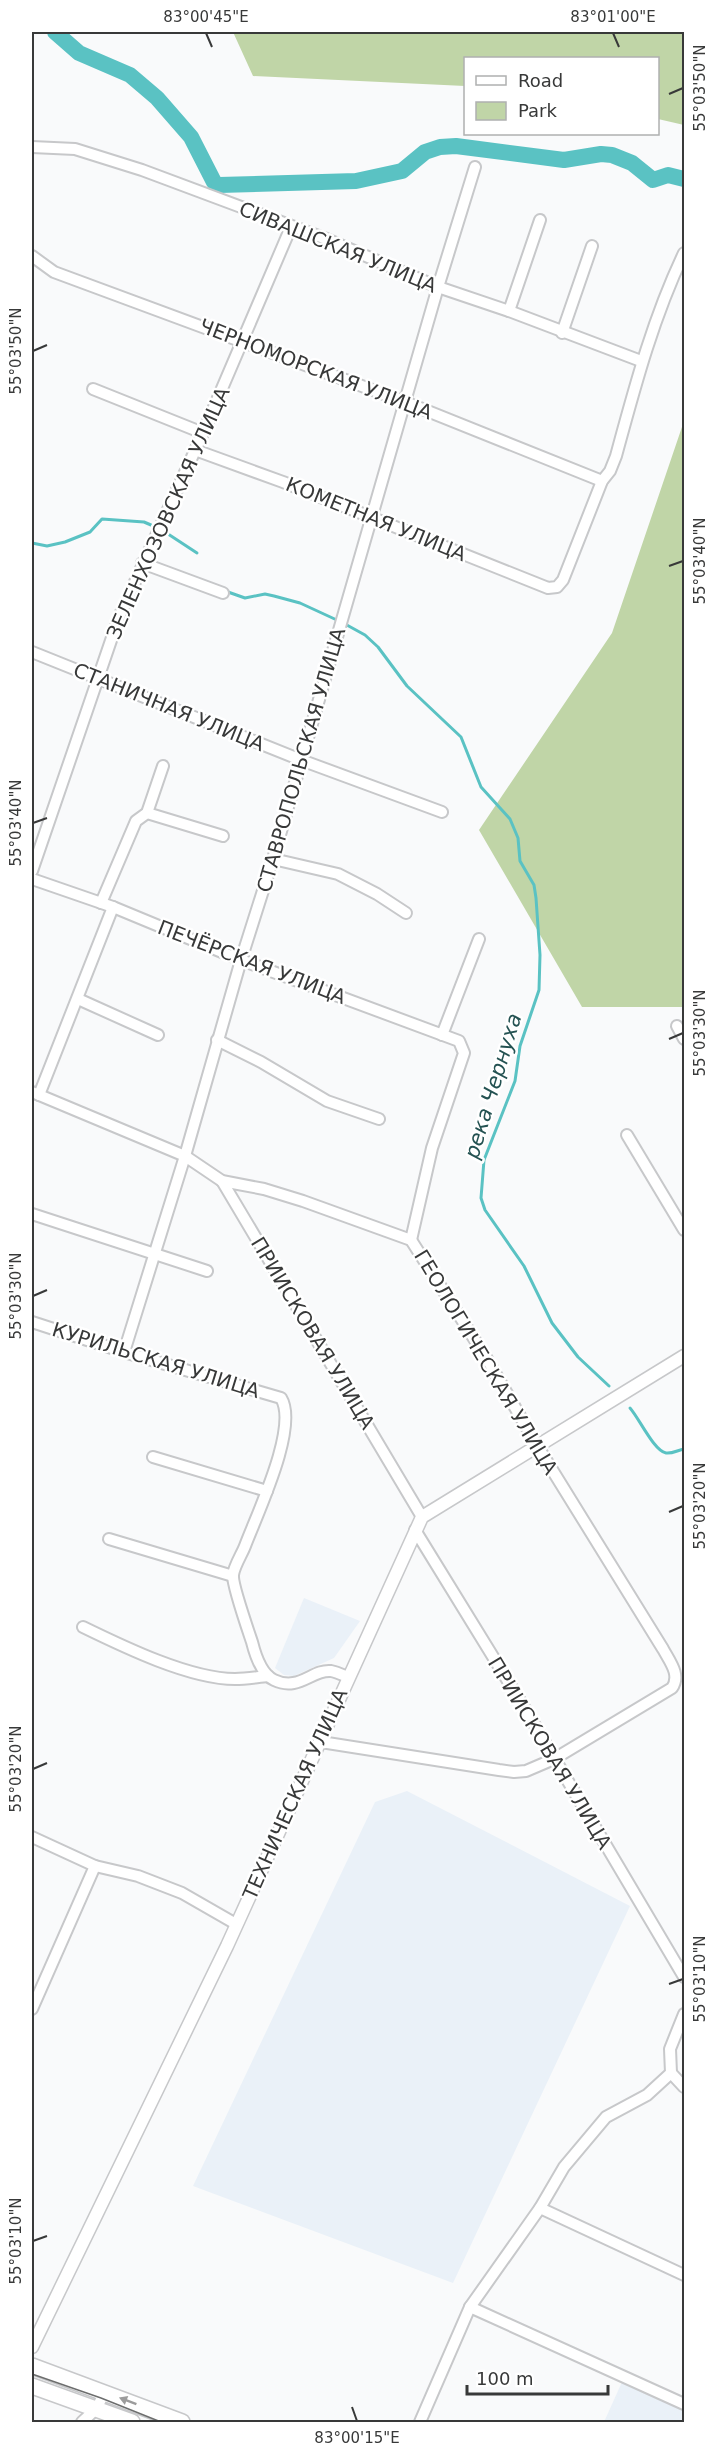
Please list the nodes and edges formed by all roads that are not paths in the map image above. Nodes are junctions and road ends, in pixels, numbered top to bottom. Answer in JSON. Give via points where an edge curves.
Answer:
{"nodes":[{"id":1,"x":32,"y":147,"type":"edge"},
{"id":2,"x":476,"y":167,"type":"dead end"},
{"id":3,"x":540,"y":220,"type":"dead end"},
{"id":4,"x":291,"y":227,"type":"junction"},
{"id":5,"x":592,"y":246,"type":"dead end"},
{"id":6,"x":684,"y":253,"type":"edge"},
{"id":7,"x":32,"y":256,"type":"edge"},
{"id":8,"x":438,"y":287,"type":"junction"},
{"id":9,"x":509,"y":311,"type":"junction"},
{"id":10,"x":562,"y":333,"type":"junction"},
{"id":11,"x":243,"y":342,"type":"junction"},
{"id":12,"x":641,"y":361,"type":"junction"},
{"id":13,"x":93,"y":389,"type":"dead end"},
{"id":14,"x":405,"y":402,"type":"junction"},
{"id":15,"x":203,"y":433,"type":"junction"},
{"id":16,"x":195,"y":450,"type":"junction"},
{"id":17,"x":602,"y":481,"type":"junction"},
{"id":18,"x":372,"y":518,"type":"junction"},
{"id":19,"x":142,"y":563,"type":"junction"},
{"id":20,"x":223,"y":593,"type":"dead end"},
{"id":21,"x":32,"y":652,"type":"edge"},
{"id":22,"x":98,"y":680,"type":"junction"},
{"id":23,"x":301,"y":760,"type":"junction"},
{"id":24,"x":163,"y":766,"type":"dead end"},
{"id":25,"x":442,"y":812,"type":"dead end"},
{"id":26,"x":147,"y":813,"type":"junction"},
{"id":27,"x":223,"y":836,"type":"dead end"},
{"id":28,"x":273,"y":859,"type":"junction"},
{"id":29,"x":32,"y":871,"type":"edge"},
{"id":30,"x":32,"y":879,"type":"edge"},
{"id":31,"x":101,"y":903,"type":"junction"},
{"id":32,"x":113,"y":907,"type":"junction"},
{"id":33,"x":405,"y":913,"type":"dead end"},
{"id":34,"x":479,"y":939,"type":"dead end"},
{"id":35,"x":241,"y":960,"type":"junction"},
{"id":36,"x":78,"y":999,"type":"junction"},
{"id":37,"x":677,"y":1026,"type":"dead end"},
{"id":38,"x":158,"y":1035,"type":"dead end"},
{"id":39,"x":442,"y":1035,"type":"junction"},
{"id":40,"x":684,"y":1039,"type":"edge"},
{"id":41,"x":217,"y":1040,"type":"junction"},
{"id":42,"x":35,"y":1094,"type":"edge"},
{"id":43,"x":379,"y":1119,"type":"dead end"},
{"id":44,"x":627,"y":1135,"type":"dead end"},
{"id":45,"x":185,"y":1156,"type":"junction"},
{"id":46,"x":222,"y":1181,"type":"junction"},
{"id":47,"x":32,"y":1214,"type":"edge"},
{"id":48,"x":684,"y":1230,"type":"edge"},
{"id":49,"x":411,"y":1240,"type":"junction"},
{"id":50,"x":155,"y":1255,"type":"junction"},
{"id":51,"x":207,"y":1271,"type":"dead end"},
{"id":52,"x":32,"y":1322,"type":"edge"},
{"id":53,"x":124,"y":1352,"type":"junction"},
{"id":54,"x":684,"y":1356,"type":"edge"},
{"id":55,"x":538,"y":1447,"type":"junction"},
{"id":56,"x":153,"y":1457,"type":"dead end"},
{"id":57,"x":267,"y":1491,"type":"junction"},
{"id":58,"x":422,"y":1517,"type":"junction"},
{"id":59,"x":415,"y":1530,"type":"junction"},
{"id":60,"x":109,"y":1539,"type":"dead end"},
{"id":61,"x":233,"y":1576,"type":"junction"},
{"id":62,"x":83,"y":1627,"type":"dead end"},
{"id":63,"x":268,"y":1676,"type":"junction"},
{"id":64,"x":348,"y":1677,"type":"junction"},
{"id":65,"x":321,"y":1742,"type":"junction"},
{"id":66,"x":554,"y":1759,"type":"junction"},
{"id":67,"x":32,"y":1837,"type":"edge"},
{"id":68,"x":45,"y":1844,"type":"junction"},
{"id":69,"x":32,"y":1846,"type":"edge"},
{"id":70,"x":95,"y":1866,"type":"junction"},
{"id":71,"x":236,"y":1924,"type":"junction"},
{"id":72,"x":684,"y":1977,"type":"edge"},
{"id":73,"x":32,"y":2009,"type":"edge"},
{"id":74,"x":684,"y":2014,"type":"edge"},
{"id":75,"x":671,"y":2073,"type":"junction"},
{"id":76,"x":684,"y":2087,"type":"edge"},
{"id":77,"x":540,"y":2208,"type":"junction"},
{"id":78,"x":684,"y":2275,"type":"edge"},
{"id":79,"x":470,"y":2307,"type":"junction"},
{"id":80,"x":32,"y":2347,"type":"edge"},
{"id":81,"x":32,"y":2366,"type":"edge"},
{"id":82,"x":32,"y":2386,"type":"edge"},
{"id":83,"x":104,"y":2392,"type":"junction"},
{"id":84,"x":684,"y":2404,"type":"edge"},
{"id":85,"x":97,"y":2408,"type":"junction"},
{"id":86,"x":82,"y":2422,"type":"edge"},
{"id":87,"x":132,"y":2422,"type":"edge"},
{"id":88,"x":182,"y":2422,"type":"edge"},
{"id":89,"x":420,"y":2422,"type":"edge"}],
"edges":[{"from":1,"to":4,"type":"street","name":"СИВАШСКАЯ УЛИЦА","via":[[75,149],[142,170]]},
{"from":2,"to":8,"type":"street","name":"СТАВРОПОЛЬСКАЯ УЛИЦА"},
{"from":3,"to":9,"type":"street"},
{"from":4,"to":8,"type":"street","name":"СИВАШСКАЯ УЛИЦА"},
{"from":4,"to":11,"type":"street","name":"ЗЕЛЕНХОЗОВСКАЯ УЛИЦА"},
{"from":5,"to":10,"type":"street"},
{"from":6,"to":12,"type":"street"},
{"from":7,"to":11,"type":"street","name":"ЧЕРНОМОРСКАЯ УЛИЦА","via":[[54,272]]},
{"from":8,"to":9,"type":"street","name":"СИВАШСКАЯ УЛИЦА"},
{"from":8,"to":14,"type":"street","name":"СТАВРОПОЛЬСКАЯ УЛИЦА"},
{"from":9,"to":10,"type":"street","name":"СИВАШСКАЯ УЛИЦА"},
{"from":10,"to":12,"type":"street","name":"СИВАШСКАЯ УЛИЦА"},
{"from":11,"to":14,"type":"street","name":"ЧЕРНОМОРСКАЯ УЛИЦА"},
{"from":11,"to":15,"type":"street","name":"ЗЕЛЕНХОЗОВСКАЯ УЛИЦА"},
{"from":12,"to":17,"type":"street","via":[[616,456]]},
{"from":13,"to":15,"type":"street"},
{"from":14,"to":17,"type":"street","name":"ЧЕРНОМОРСКАЯ УЛИЦА"},
{"from":14,"to":18,"type":"street","name":"СТАВРОПОЛЬСКАЯ УЛИЦА"},
{"from":15,"to":16,"type":"street","name":"ЗЕЛЕНХОЗОВСКАЯ УЛИЦА"},
{"from":16,"to":18,"type":"street","name":"КОМЕТНАЯ УЛИЦА"},
{"from":16,"to":19,"type":"street","name":"ЗЕЛЕНХОЗОВСКАЯ УЛИЦА"},
{"from":17,"to":18,"type":"street","name":"КОМЕТНАЯ УЛИЦА","via":[[557,587],[548,588]]},
{"from":18,"to":23,"type":"street","name":"СТАВРОПОЛЬСКАЯ УЛИЦА"},
{"from":19,"to":20,"type":"street"},
{"from":19,"to":22,"type":"street","name":"ЗЕЛЕНХОЗОВСКАЯ УЛИЦА"},
{"from":21,"to":22,"type":"street","name":"СТАНИЧНАЯ УЛИЦА"},
{"from":22,"to":23,"type":"street","name":"СТАНИЧНАЯ УЛИЦА"},
{"from":22,"to":29,"type":"street","name":"ЗЕЛЕНХОЗОВСКАЯ УЛИЦА"},
{"from":23,"to":25,"type":"street","name":"СТАНИЧНАЯ УЛИЦА"},
{"from":23,"to":28,"type":"street","name":"СТАВРОПОЛЬСКАЯ УЛИЦА"},
{"from":24,"to":26,"type":"street"},
{"from":26,"to":27,"type":"street"},
{"from":26,"to":31,"type":"street","via":[[136,821]]},
{"from":28,"to":33,"type":"street","via":[[338,874]]},
{"from":28,"to":35,"type":"street","name":"СТАВРОПОЛЬСКАЯ УЛИЦА"},
{"from":30,"to":31,"type":"street","name":"ПЕЧЁРСКАЯ УЛИЦА"},
{"from":31,"to":32,"type":"street","name":"ПЕЧЁРСКАЯ УЛИЦА"},
{"from":32,"to":35,"type":"street","name":"ПЕЧЁРСКАЯ УЛИЦА"},
{"from":32,"to":36,"type":"street"},
{"from":34,"to":39,"type":"street"},
{"from":35,"to":39,"type":"street","name":"ПЕЧЁРСКАЯ УЛИЦА"},
{"from":35,"to":41,"type":"street","name":"СТАВРОПОЛЬСКАЯ УЛИЦА"},
{"from":36,"to":38,"type":"street"},
{"from":36,"to":42,"type":"street"},
{"from":37,"to":40,"type":"street"},
{"from":39,"to":49,"type":"street","name":"ПЕЧЁРСКАЯ УЛИЦА","via":[[459,1041],[464,1053],[432,1148]]},
{"from":41,"to":43,"type":"street","via":[[327,1101]]},
{"from":41,"to":45,"type":"street","name":"СТАВРОПОЛЬСКАЯ УЛИЦА"},
{"from":42,"to":45,"type":"street","name":"ГЕОЛОГИЧЕСКАЯ УЛИЦА"},
{"from":44,"to":48,"type":"street"},
{"from":45,"to":46,"type":"street","name":"ГЕОЛОГИЧЕСКАЯ УЛИЦА"},
{"from":45,"to":50,"type":"street","name":"СТАВРОПОЛЬСКАЯ УЛИЦА"},
{"from":46,"to":49,"type":"street","name":"ГЕОЛОГИЧЕСКАЯ УЛИЦА","via":[[303,1201]]},
{"from":46,"to":58,"type":"street","name":"ПРИИСКОВАЯ УЛИЦА"},
{"from":47,"to":50,"type":"street"},
{"from":49,"to":55,"type":"street","name":"ГЕОЛОГИЧЕСКАЯ УЛИЦА"},
{"from":50,"to":51,"type":"street"},
{"from":50,"to":53,"type":"street","name":"СТАВРОПОЛЬСКАЯ УЛИЦА"},
{"from":52,"to":53,"type":"street","name":"КУРИЛЬСКАЯ УЛИЦА"},
{"from":53,"to":57,"type":"street","name":"КУРИЛЬСКАЯ УЛИЦА","via":[[280,1398],[286,1416],[280,1452]]},
{"from":54,"to":55,"type":"street"},
{"from":55,"to":58,"type":"street"},
{"from":55,"to":66,"type":"street","name":"ГЕОЛОГИЧЕСКАЯ УЛИЦА","via":[[663,1649],[677,1681],[672,1688]]},
{"from":56,"to":57,"type":"street"},
{"from":57,"to":61,"type":"street"},
{"from":58,"to":59,"type":"street","name":"ТЕХНИЧЕСКАЯ УЛИЦА"},
{"from":59,"to":64,"type":"street","name":"ТЕХНИЧЕСКАЯ УЛИЦА"},
{"from":59,"to":66,"type":"street","name":"ПРИИСКОВАЯ УЛИЦА"},
{"from":60,"to":61,"type":"street"},
{"from":61,"to":63,"type":"street","via":[[256,1657]]},
{"from":62,"to":63,"type":"street","via":[[137,1653],[204,1674],[234,1679]]},
{"from":63,"to":64,"type":"street","via":[[288,1683],[303,1682],[329,1671]]},
{"from":64,"to":65,"type":"street","name":"ТЕХНИЧЕСКАЯ УЛИЦА"},
{"from":65,"to":66,"type":"street","via":[[514,1772]]},
{"from":65,"to":71,"type":"street","name":"ТЕХНИЧЕСКАЯ УЛИЦА"},
{"from":66,"to":72,"type":"street","name":"ПРИИСКОВАЯ УЛИЦА"},
{"from":67,"to":68,"type":"street"},
{"from":68,"to":69,"type":"street"},
{"from":68,"to":70,"type":"street"},
{"from":70,"to":71,"type":"street","via":[[138,1876],[182,1893]]},
{"from":70,"to":73,"type":"street"},
{"from":71,"to":80,"type":"street","name":"ТЕХНИЧЕСКАЯ УЛИЦА"},
{"from":74,"to":75,"type":"street","via":[[670,2049]]},
{"from":75,"to":76,"type":"street"},
{"from":75,"to":77,"type":"street","via":[[647,2095],[606,2117],[564,2167]]},
{"from":77,"to":78,"type":"street"},
{"from":77,"to":79,"type":"street"},
{"from":79,"to":84,"type":"street"},
{"from":79,"to":89,"type":"street"},
{"from":81,"to":83,"type":"main road"},
{"from":82,"to":85,"type":"main road"},
{"from":83,"to":85,"type":"street"},
{"from":88,"to":83,"type":"main road","one_way":true},
{"from":85,"to":86,"type":"street"},
{"from":85,"to":87,"type":"main road"}]}
